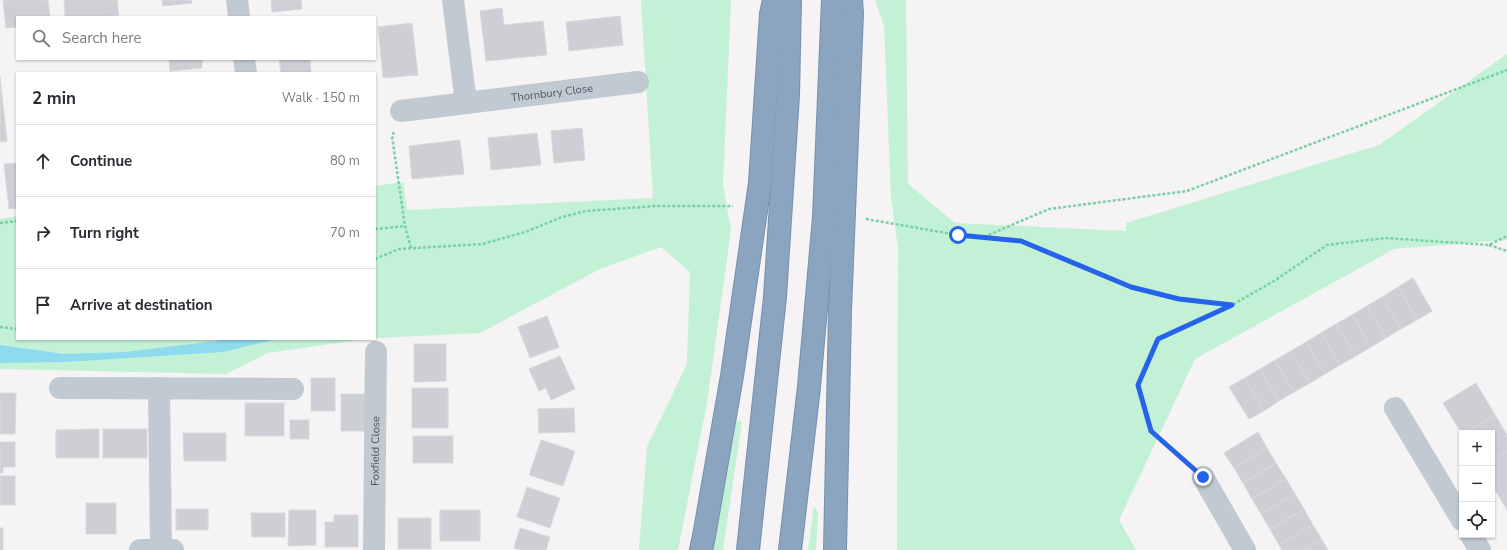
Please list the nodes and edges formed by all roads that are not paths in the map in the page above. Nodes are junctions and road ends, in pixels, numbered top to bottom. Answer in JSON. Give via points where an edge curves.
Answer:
{"nodes":[{"id":1,"x":237,"y":0,"type":"edge"},
{"id":2,"x":453,"y":0,"type":"edge"},
{"id":3,"x":774,"y":0,"type":"edge"},
{"id":4,"x":790,"y":0,"type":"edge"},
{"id":5,"x":833,"y":0,"type":"edge"},
{"id":6,"x":851,"y":0,"type":"edge"},
{"id":7,"x":239,"y":16,"type":"edge"},
{"id":8,"x":244,"y":60,"type":"edge"},
{"id":9,"x":246,"y":72,"type":"edge"},
{"id":10,"x":638,"y":82,"type":"dead end"},
{"id":11,"x":466,"y":103,"type":"junction"},
{"id":12,"x":401,"y":111,"type":"road end"},
{"id":13,"x":376,"y":352,"type":"dead end"},
{"id":14,"x":60,"y":388,"type":"dead end"},
{"id":15,"x":159,"y":388,"type":"junction"},
{"id":16,"x":293,"y":389,"type":"dead end"},
{"id":17,"x":1395,"y":408,"type":"dead end"},
{"id":18,"x":1203,"y":477,"type":"road end"},
{"id":19,"x":1459,"y":515,"type":"edge"},
{"id":20,"x":1473,"y":538,"type":"edge"},
{"id":21,"x":140,"y":550,"type":"edge"},
{"id":22,"x":162,"y":550,"type":"edge"},
{"id":23,"x":173,"y":550,"type":"edge"},
{"id":24,"x":374,"y":550,"type":"edge"},
{"id":25,"x":701,"y":550,"type":"edge"},
{"id":26,"x":748,"y":550,"type":"edge"},
{"id":27,"x":790,"y":550,"type":"edge"},
{"id":28,"x":835,"y":550,"type":"edge"},
{"id":29,"x":1245,"y":550,"type":"edge"},
{"id":30,"x":1480,"y":550,"type":"edge"}],
"edges":[{"from":1,"to":7,"type":"street"},
{"from":2,"to":11,"type":"street"},
{"from":3,"to":25,"type":"highway","via":[[760,183],[732,376]]},
{"from":4,"to":26,"type":"highway","via":[[788,95],[775,297]]},
{"from":5,"to":27,"type":"highway","via":[[824,217],[809,387]]},
{"from":6,"to":28,"type":"highway"},
{"from":8,"to":9,"type":"street"},
{"from":10,"to":11,"type":"street","name":"Thornbury Close"},
{"from":11,"to":12,"type":"street","name":"Thornbury Close"},
{"from":13,"to":24,"type":"street","name":"Foxfield Close"},
{"from":14,"to":15,"type":"street"},
{"from":15,"to":16,"type":"street"},
{"from":15,"to":22,"type":"street"},
{"from":17,"to":19,"type":"street"},
{"from":18,"to":29,"type":"street"},
{"from":20,"to":30,"type":"street"},
{"from":21,"to":22,"type":"street"},
{"from":22,"to":23,"type":"street"}]}
